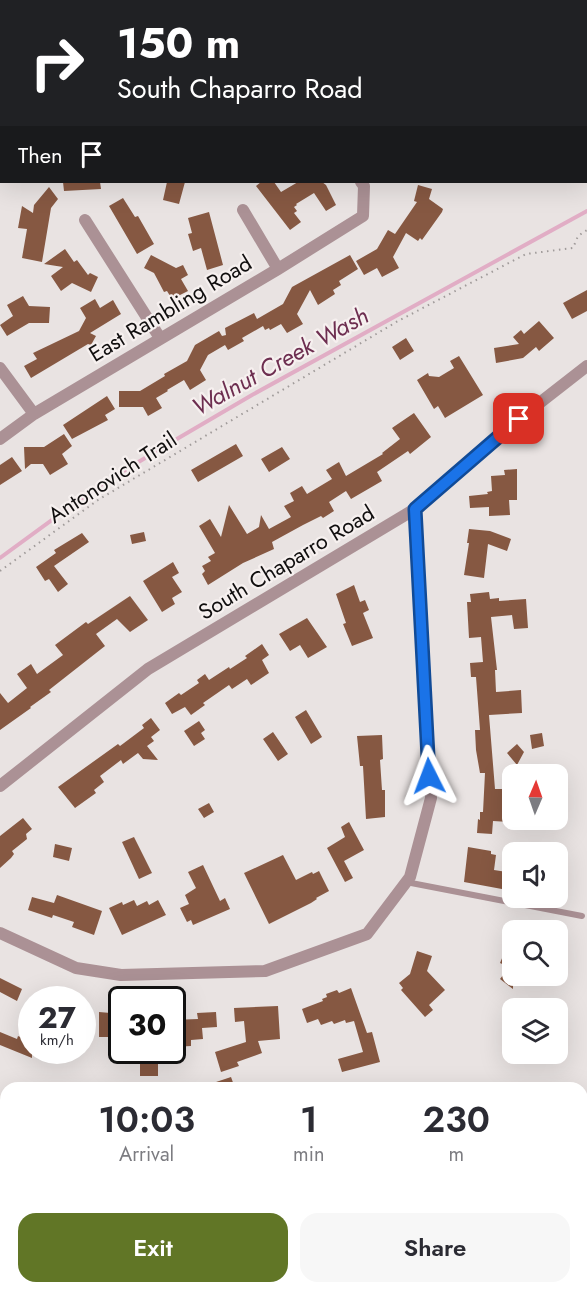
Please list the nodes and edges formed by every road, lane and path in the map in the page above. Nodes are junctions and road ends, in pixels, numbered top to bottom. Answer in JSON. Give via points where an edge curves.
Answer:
{"nodes":[{"id":1,"x":362,"y":183,"type":"edge"},
{"id":2,"x":243,"y":210,"type":"dead end"},
{"id":3,"x":85,"y":220,"type":"dead end"},
{"id":4,"x":587,"y":230,"type":"edge"},
{"id":5,"x":278,"y":269,"type":"junction"},
{"id":6,"x":160,"y":338,"type":"junction"},
{"id":7,"x":587,"y":366,"type":"edge"},
{"id":8,"x":0,"y":369,"type":"edge"},
{"id":9,"x":34,"y":414,"type":"junction"},
{"id":10,"x":0,"y":439,"type":"edge"},
{"id":11,"x":415,"y":509,"type":"junction"},
{"id":12,"x":0,"y":571,"type":"edge"},
{"id":13,"x":0,"y":786,"type":"edge"},
{"id":14,"x":406,"y":882,"type":"junction"},
{"id":15,"x":582,"y":916,"type":"dead end"},
{"id":16,"x":0,"y":933,"type":"edge"}],
"edges":[{"from":1,"to":5,"type":"street","name":"East Rambling Road","via":[[363,216]]},
{"from":2,"to":5,"type":"street"},
{"from":3,"to":6,"type":"street"},
{"from":4,"to":12,"type":"path","name":"Antonovich Trail","via":[[578,236],[573,249],[526,254],[398,321],[98,500]]},
{"from":5,"to":6,"type":"street","name":"East Rambling Road"},
{"from":6,"to":9,"type":"street","name":"East Rambling Road"},
{"from":7,"to":11,"type":"street","name":"South Chaparro Road"},
{"from":8,"to":9,"type":"street"},
{"from":9,"to":10,"type":"street","name":"East Rambling Road"},
{"from":11,"to":13,"type":"street","name":"South Chaparro Road","via":[[148,669]]},
{"from":11,"to":14,"type":"street","via":[[431,798]]},
{"from":14,"to":15,"type":"lane"},
{"from":14,"to":16,"type":"street","via":[[367,934],[265,971],[121,975],[76,968]]}]}
